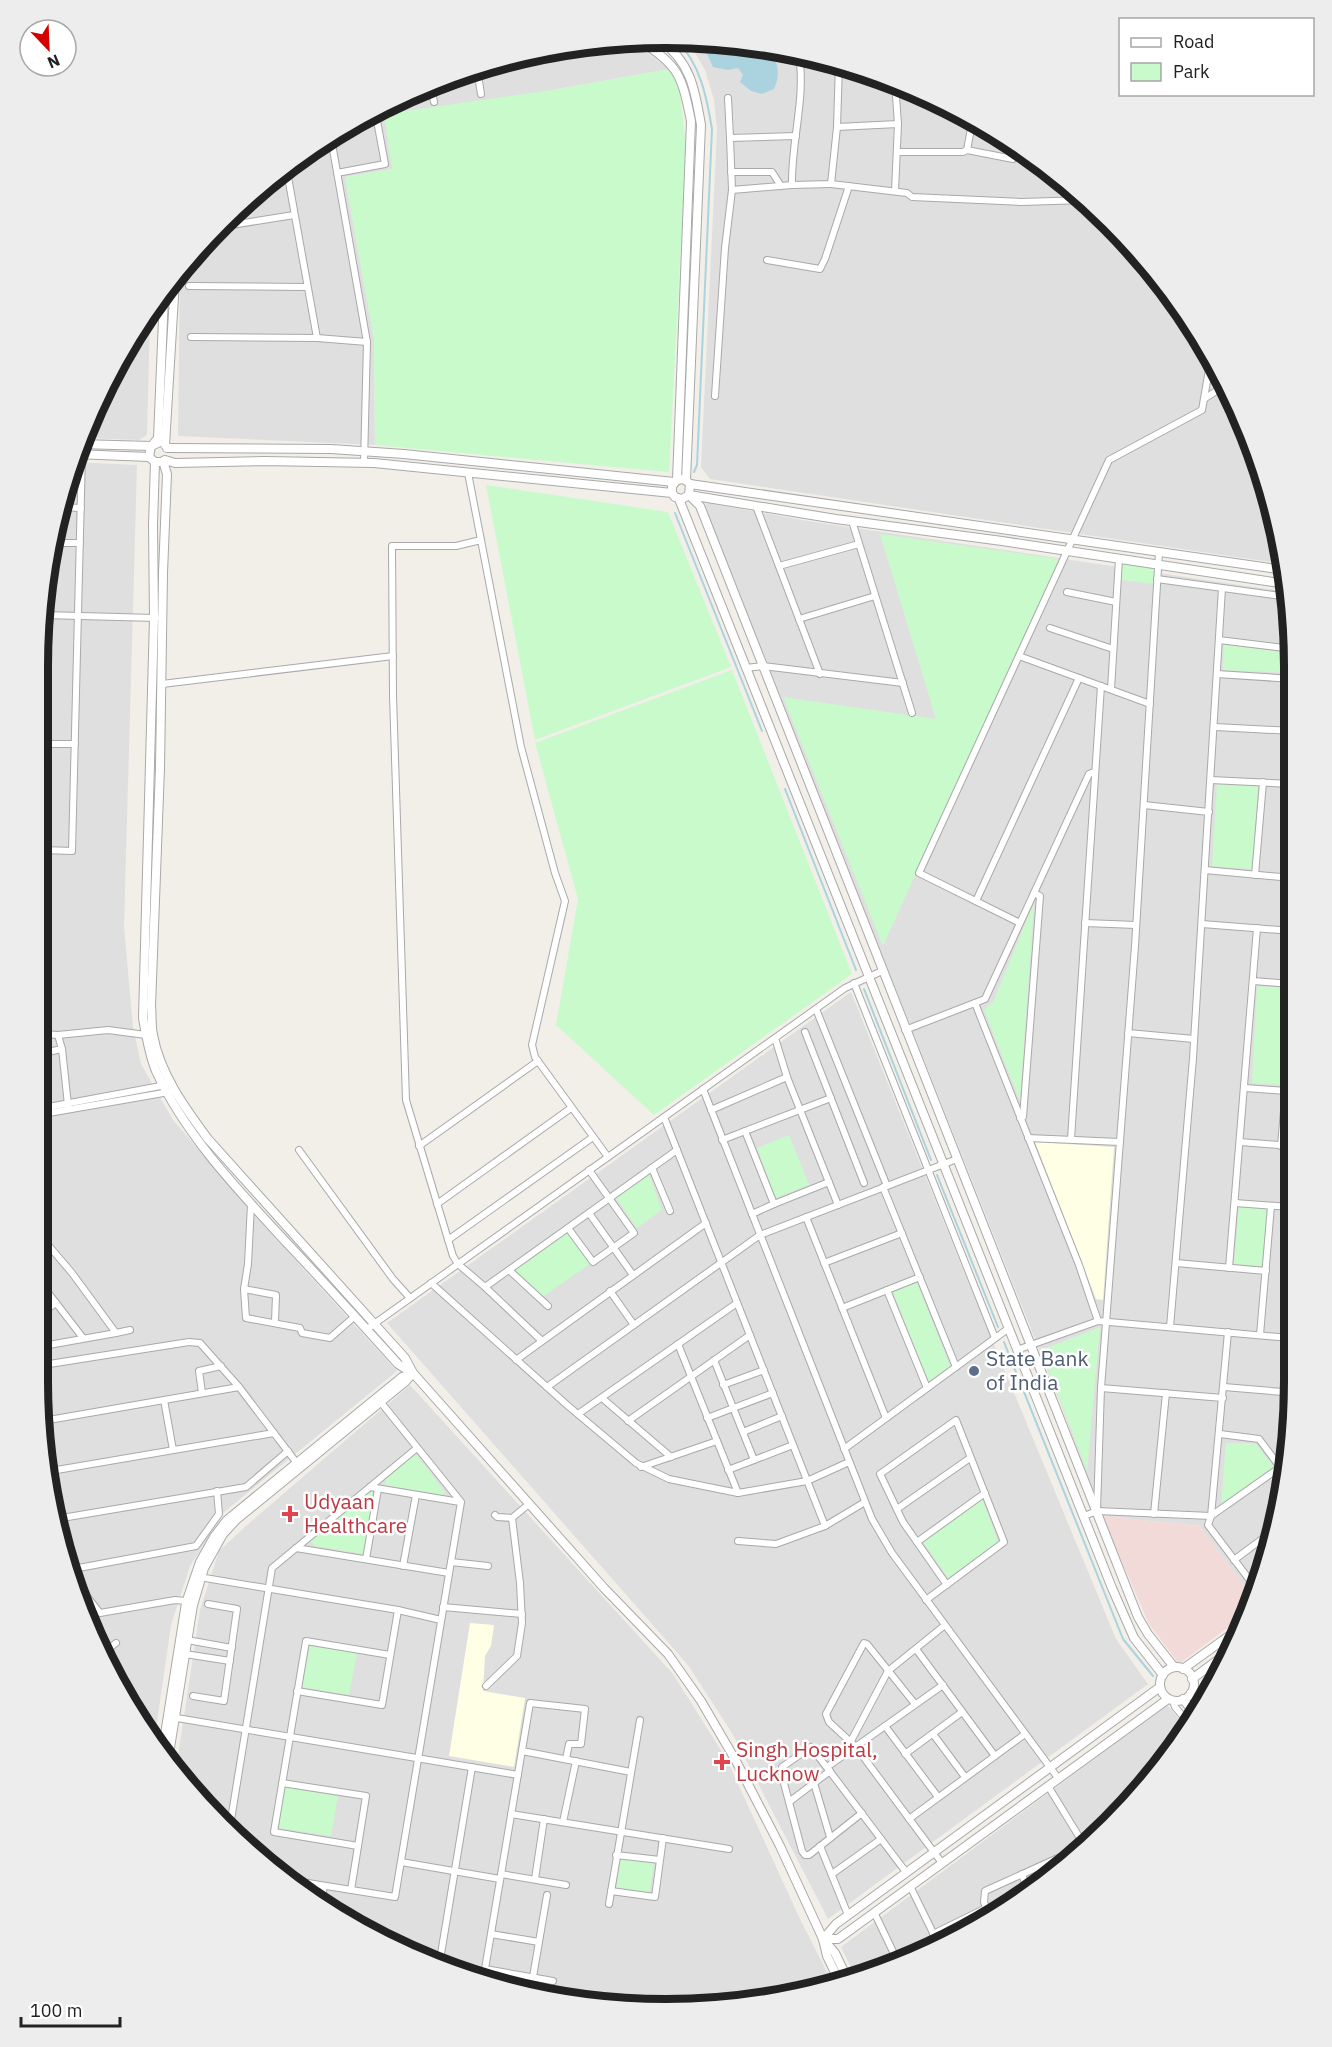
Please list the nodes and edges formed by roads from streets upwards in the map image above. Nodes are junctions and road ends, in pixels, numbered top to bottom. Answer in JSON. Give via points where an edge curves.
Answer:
{"nodes":[{"id":1,"x":651,"y":48,"type":"edge"},
{"id":2,"x":671,"y":48,"type":"edge"},
{"id":3,"x":800,"y":63,"type":"edge"},
{"id":4,"x":839,"y":73,"type":"edge"},
{"id":5,"x":478,"y":78,"type":"edge"},
{"id":6,"x":896,"y":93,"type":"edge"},
{"id":7,"x":433,"y":94,"type":"edge"},
{"id":8,"x":481,"y":94,"type":"dead end"},
{"id":9,"x":728,"y":98,"type":"dead end"},
{"id":10,"x":434,"y":102,"type":"dead end"},
{"id":11,"x":377,"y":120,"type":"edge"},
{"id":12,"x":898,"y":124,"type":"junction"},
{"id":13,"x":837,"y":127,"type":"junction"},
{"id":14,"x":971,"y":129,"type":"edge"},
{"id":15,"x":796,"y":136,"type":"junction"},
{"id":16,"x":730,"y":138,"type":"junction"},
{"id":17,"x":332,"y":146,"type":"edge"},
{"id":18,"x":967,"y":150,"type":"junction"},
{"id":19,"x":897,"y":153,"type":"junction"},
{"id":20,"x":1012,"y":159,"type":"dead end"},
{"id":21,"x":731,"y":172,"type":"junction"},
{"id":22,"x":337,"y":173,"type":"junction"},
{"id":23,"x":288,"y":178,"type":"edge"},
{"id":24,"x":831,"y":184,"type":"junction"},
{"id":25,"x":792,"y":185,"type":"junction"},
{"id":26,"x":781,"y":186,"type":"junction"},
{"id":27,"x":849,"y":186,"type":"junction"},
{"id":28,"x":732,"y":190,"type":"junction"},
{"id":29,"x":895,"y":191,"type":"junction"},
{"id":30,"x":1072,"y":200,"type":"edge"},
{"id":31,"x":294,"y":215,"type":"junction"},
{"id":32,"x":234,"y":225,"type":"edge"},
{"id":33,"x":767,"y":260,"type":"dead end"},
{"id":34,"x":189,"y":286,"type":"dead end"},
{"id":35,"x":307,"y":286,"type":"junction"},
{"id":36,"x":174,"y":292,"type":"edge"},
{"id":37,"x":164,"y":307,"type":"edge"},
{"id":38,"x":190,"y":337,"type":"dead end"},
{"id":39,"x":317,"y":338,"type":"junction"},
{"id":40,"x":367,"y":342,"type":"junction"},
{"id":41,"x":1209,"y":372,"type":"edge"},
{"id":42,"x":1218,"y":390,"type":"edge"},
{"id":43,"x":715,"y":396,"type":"dead end"},
{"id":44,"x":1204,"y":399,"type":"junction"},
{"id":45,"x":90,"y":442,"type":"edge"},
{"id":46,"x":152,"y":445,"type":"junction"},
{"id":47,"x":166,"y":446,"type":"junction"},
{"id":48,"x":365,"y":451,"type":"junction"},
{"id":49,"x":86,"y":455,"type":"edge"},
{"id":50,"x":158,"y":460,"type":"junction"},
{"id":51,"x":364,"y":463,"type":"junction"},
{"id":52,"x":80,"y":471,"type":"edge"},
{"id":53,"x":468,"y":473,"type":"junction"},
{"id":54,"x":675,"y":481,"type":"junction"},
{"id":55,"x":688,"y":482,"type":"junction"},
{"id":56,"x":689,"y":495,"type":"junction"},
{"id":57,"x":675,"y":496,"type":"junction"},
{"id":58,"x":756,"y":506,"type":"junction"},
{"id":59,"x":69,"y":507,"type":"edge"},
{"id":60,"x":81,"y":508,"type":"junction"},
{"id":61,"x":852,"y":521,"type":"junction"},
{"id":62,"x":481,"y":540,"type":"junction"},
{"id":63,"x":1073,"y":540,"type":"junction"},
{"id":64,"x":60,"y":543,"type":"edge"},
{"id":65,"x":80,"y":543,"type":"junction"},
{"id":66,"x":859,"y":544,"type":"junction"},
{"id":67,"x":1068,"y":551,"type":"junction"},
{"id":68,"x":1159,"y":552,"type":"junction"},
{"id":69,"x":1119,"y":559,"type":"junction"},
{"id":70,"x":1158,"y":565,"type":"junction"},
{"id":71,"x":779,"y":566,"type":"junction"},
{"id":72,"x":1276,"y":569,"type":"edge"},
{"id":73,"x":1157,"y":579,"type":"junction"},
{"id":74,"x":1279,"y":583,"type":"edge"},
{"id":75,"x":1222,"y":588,"type":"junction"},
{"id":76,"x":1067,"y":592,"type":"dead end"},
{"id":77,"x":875,"y":596,"type":"junction"},
{"id":78,"x":1280,"y":596,"type":"edge"},
{"id":79,"x":1116,"y":602,"type":"junction"},
{"id":80,"x":50,"y":615,"type":"edge"},
{"id":81,"x":79,"y":616,"type":"junction"},
{"id":82,"x":159,"y":618,"type":"junction"},
{"id":83,"x":799,"y":619,"type":"junction"},
{"id":84,"x":1050,"y":628,"type":"dead end"},
{"id":85,"x":1219,"y":640,"type":"junction"},
{"id":86,"x":1113,"y":648,"type":"junction"},
{"id":87,"x":1284,"y":648,"type":"edge"},
{"id":88,"x":393,"y":656,"type":"junction"},
{"id":89,"x":1019,"y":656,"type":"junction"},
{"id":90,"x":762,"y":666,"type":"junction"},
{"id":91,"x":747,"y":668,"type":"junction"},
{"id":92,"x":820,"y":674,"type":"junction"},
{"id":93,"x":1217,"y":674,"type":"junction"},
{"id":94,"x":1079,"y":678,"type":"junction"},
{"id":95,"x":1284,"y":678,"type":"edge"},
{"id":96,"x":903,"y":683,"type":"junction"},
{"id":97,"x":162,"y":684,"type":"junction"},
{"id":98,"x":1101,"y":686,"type":"junction"},
{"id":99,"x":1111,"y":690,"type":"junction"},
{"id":100,"x":1150,"y":704,"type":"junction"},
{"id":101,"x":912,"y":713,"type":"dead end"},
{"id":102,"x":1215,"y":727,"type":"junction"},
{"id":103,"x":1284,"y":731,"type":"edge"},
{"id":104,"x":48,"y":744,"type":"edge"},
{"id":105,"x":75,"y":744,"type":"junction"},
{"id":106,"x":1094,"y":772,"type":"junction"},
{"id":107,"x":1211,"y":780,"type":"junction"},
{"id":108,"x":1263,"y":782,"type":"junction"},
{"id":109,"x":1284,"y":783,"type":"edge"},
{"id":110,"x":1144,"y":805,"type":"junction"},
{"id":111,"x":1209,"y":812,"type":"junction"},
{"id":112,"x":48,"y":850,"type":"edge"},
{"id":113,"x":1205,"y":870,"type":"junction"},
{"id":114,"x":1255,"y":875,"type":"junction"},
{"id":115,"x":1284,"y":877,"type":"edge"},
{"id":116,"x":1034,"y":893,"type":"junction"},
{"id":117,"x":151,"y":898,"type":"junction"},
{"id":118,"x":976,"y":901,"type":"junction"},
{"id":119,"x":1020,"y":923,"type":"junction"},
{"id":120,"x":1085,"y":923,"type":"junction"},
{"id":121,"x":1202,"y":924,"type":"junction"},
{"id":122,"x":1136,"y":926,"type":"junction"},
{"id":123,"x":1257,"y":928,"type":"junction"},
{"id":124,"x":1284,"y":930,"type":"edge"},
{"id":125,"x":882,"y":971,"type":"junction"},
{"id":126,"x":869,"y":976,"type":"junction"},
{"id":127,"x":1253,"y":981,"type":"junction"},
{"id":128,"x":854,"y":983,"type":"junction"},
{"id":129,"x":1284,"y":983,"type":"edge"},
{"id":130,"x":975,"y":1003,"type":"junction"},
{"id":131,"x":816,"y":1009,"type":"junction"},
{"id":132,"x":905,"y":1030,"type":"junction"},
{"id":133,"x":805,"y":1032,"type":"dead end"},
{"id":134,"x":1128,"y":1033,"type":"junction"},
{"id":135,"x":48,"y":1034,"type":"edge"},
{"id":136,"x":58,"y":1035,"type":"junction"},
{"id":137,"x":146,"y":1035,"type":"junction"},
{"id":138,"x":775,"y":1038,"type":"junction"},
{"id":139,"x":1194,"y":1039,"type":"junction"},
{"id":140,"x":63,"y":1049,"type":"junction"},
{"id":141,"x":48,"y":1052,"type":"edge"},
{"id":142,"x":538,"y":1061,"type":"junction"},
{"id":143,"x":787,"y":1077,"type":"junction"},
{"id":144,"x":169,"y":1088,"type":"junction"},
{"id":145,"x":1245,"y":1088,"type":"junction"},
{"id":146,"x":702,"y":1089,"type":"junction"},
{"id":147,"x":1284,"y":1091,"type":"edge"},
{"id":148,"x":831,"y":1098,"type":"junction"},
{"id":149,"x":68,"y":1107,"type":"junction"},
{"id":150,"x":48,"y":1108,"type":"edge"},
{"id":151,"x":571,"y":1108,"type":"junction"},
{"id":152,"x":711,"y":1110,"type":"junction"},
{"id":153,"x":800,"y":1110,"type":"junction"},
{"id":154,"x":48,"y":1113,"type":"edge"},
{"id":155,"x":1284,"y":1113,"type":"edge"},
{"id":156,"x":664,"y":1117,"type":"junction"},
{"id":157,"x":1020,"y":1118,"type":"junction"},
{"id":158,"x":745,"y":1131,"type":"junction"},
{"id":159,"x":593,"y":1137,"type":"junction"},
{"id":160,"x":1028,"y":1138,"type":"junction"},
{"id":161,"x":1071,"y":1139,"type":"junction"},
{"id":162,"x":722,"y":1140,"type":"junction"},
{"id":163,"x":1120,"y":1142,"type":"junction"},
{"id":164,"x":1240,"y":1142,"type":"junction"},
{"id":165,"x":419,"y":1146,"type":"junction"},
{"id":166,"x":1281,"y":1146,"type":"joint"},
{"id":167,"x":299,"y":1150,"type":"dead end"},
{"id":168,"x":677,"y":1150,"type":"junction"},
{"id":169,"x":608,"y":1157,"type":"junction"},
{"id":170,"x":957,"y":1159,"type":"junction"},
{"id":171,"x":943,"y":1164,"type":"junction"},
{"id":172,"x":652,"y":1168,"type":"junction"},
{"id":173,"x":590,"y":1170,"type":"junction"},
{"id":174,"x":928,"y":1170,"type":"junction"},
{"id":175,"x":829,"y":1182,"type":"junction"},
{"id":176,"x":864,"y":1183,"type":"dead end"},
{"id":177,"x":885,"y":1186,"type":"junction"},
{"id":178,"x":610,"y":1198,"type":"junction"},
{"id":179,"x":251,"y":1203,"type":"junction"},
{"id":180,"x":1235,"y":1203,"type":"junction"},
{"id":181,"x":437,"y":1204,"type":"junction"},
{"id":182,"x":774,"y":1204,"type":"junction"},
{"id":183,"x":838,"y":1205,"type":"junction"},
{"id":184,"x":1271,"y":1206,"type":"junction"},
{"id":185,"x":1284,"y":1207,"type":"edge"},
{"id":186,"x":670,"y":1211,"type":"dead end"},
{"id":187,"x":589,"y":1213,"type":"junction"},
{"id":188,"x":752,"y":1214,"type":"junction"},
{"id":189,"x":806,"y":1217,"type":"junction"},
{"id":190,"x":706,"y":1222,"type":"junction"},
{"id":191,"x":568,"y":1228,"type":"junction"},
{"id":192,"x":902,"y":1233,"type":"junction"},
{"id":193,"x":760,"y":1235,"type":"junction"},
{"id":194,"x":448,"y":1240,"type":"junction"},
{"id":195,"x":48,"y":1245,"type":"edge"},
{"id":196,"x":614,"y":1248,"type":"junction"},
{"id":197,"x":721,"y":1263,"type":"junction"},
{"id":198,"x":824,"y":1263,"type":"junction"},
{"id":199,"x":1176,"y":1263,"type":"junction"},
{"id":200,"x":458,"y":1264,"type":"junction"},
{"id":201,"x":1229,"y":1268,"type":"junction"},
{"id":202,"x":509,"y":1270,"type":"junction"},
{"id":203,"x":1266,"y":1271,"type":"junction"},
{"id":204,"x":633,"y":1275,"type":"junction"},
{"id":205,"x":920,"y":1277,"type":"junction"},
{"id":206,"x":431,"y":1283,"type":"junction"},
{"id":207,"x":485,"y":1287,"type":"junction"},
{"id":208,"x":244,"y":1289,"type":"junction"},
{"id":209,"x":887,"y":1290,"type":"junction"},
{"id":210,"x":610,"y":1292,"type":"junction"},
{"id":211,"x":48,"y":1293,"type":"edge"},
{"id":212,"x":410,"y":1298,"type":"junction"},
{"id":213,"x":56,"y":1303,"type":"junction"},
{"id":214,"x":737,"y":1303,"type":"junction"},
{"id":215,"x":548,"y":1306,"type":"dead end"},
{"id":216,"x":842,"y":1308,"type":"junction"},
{"id":217,"x":48,"y":1309,"type":"edge"},
{"id":218,"x":355,"y":1316,"type":"junction"},
{"id":219,"x":1098,"y":1321,"type":"junction"},
{"id":220,"x":1106,"y":1321,"type":"junction"},
{"id":221,"x":275,"y":1322,"type":"junction"},
{"id":222,"x":374,"y":1324,"type":"junction"},
{"id":223,"x":634,"y":1325,"type":"junction"},
{"id":224,"x":1170,"y":1327,"type":"junction"},
{"id":225,"x":367,"y":1329,"type":"junction"},
{"id":226,"x":1009,"y":1329,"type":"junction"},
{"id":227,"x":130,"y":1330,"type":"dead end"},
{"id":228,"x":1228,"y":1332,"type":"junction"},
{"id":229,"x":116,"y":1333,"type":"junction"},
{"id":230,"x":750,"y":1335,"type":"junction"},
{"id":231,"x":1260,"y":1335,"type":"junction"},
{"id":232,"x":1284,"y":1337,"type":"edge"},
{"id":233,"x":83,"y":1338,"type":"junction"},
{"id":234,"x":995,"y":1338,"type":"junction"},
{"id":235,"x":542,"y":1341,"type":"junction"},
{"id":236,"x":678,"y":1344,"type":"junction"},
{"id":237,"x":1032,"y":1344,"type":"junction"},
{"id":238,"x":48,"y":1345,"type":"edge"},
{"id":239,"x":1017,"y":1350,"type":"junction"},
{"id":240,"x":516,"y":1360,"type":"junction"},
{"id":241,"x":714,"y":1360,"type":"junction"},
{"id":242,"x":48,"y":1364,"type":"edge"},
{"id":243,"x":221,"y":1366,"type":"junction"},
{"id":244,"x":956,"y":1367,"type":"junction"},
{"id":245,"x":764,"y":1370,"type":"junction"},
{"id":246,"x":413,"y":1373,"type":"junction"},
{"id":247,"x":691,"y":1377,"type":"junction"},
{"id":248,"x":723,"y":1385,"type":"junction"},
{"id":249,"x":239,"y":1387,"type":"junction"},
{"id":250,"x":547,"y":1387,"type":"junction"},
{"id":251,"x":1224,"y":1387,"type":"junction"},
{"id":252,"x":927,"y":1388,"type":"junction"},
{"id":253,"x":1101,"y":1388,"type":"junction"},
{"id":254,"x":202,"y":1393,"type":"junction"},
{"id":255,"x":773,"y":1393,"type":"junction"},
{"id":256,"x":1284,"y":1393,"type":"edge"},
{"id":257,"x":1166,"y":1394,"type":"junction"},
{"id":258,"x":602,"y":1398,"type":"junction"},
{"id":259,"x":1223,"y":1398,"type":"junction"},
{"id":260,"x":164,"y":1400,"type":"junction"},
{"id":261,"x":379,"y":1400,"type":"junction"},
{"id":262,"x":733,"y":1408,"type":"junction"},
{"id":263,"x":578,"y":1414,"type":"junction"},
{"id":264,"x":782,"y":1416,"type":"junction"},
{"id":265,"x":707,"y":1418,"type":"junction"},
{"id":266,"x":886,"y":1418,"type":"junction"},
{"id":267,"x":49,"y":1420,"type":"edge"},
{"id":268,"x":628,"y":1420,"type":"junction"},
{"id":269,"x":742,"y":1432,"type":"junction"},
{"id":270,"x":274,"y":1433,"type":"junction"},
{"id":271,"x":1220,"y":1434,"type":"junction"},
{"id":272,"x":717,"y":1441,"type":"junction"},
{"id":273,"x":793,"y":1445,"type":"junction"},
{"id":274,"x":417,"y":1448,"type":"junction"},
{"id":275,"x":844,"y":1449,"type":"junction"},
{"id":276,"x":173,"y":1450,"type":"junction"},
{"id":277,"x":288,"y":1451,"type":"junction"},
{"id":278,"x":671,"y":1456,"type":"junction"},
{"id":279,"x":970,"y":1458,"type":"junction"},
{"id":280,"x":754,"y":1460,"type":"junction"},
{"id":281,"x":849,"y":1462,"type":"junction"},
{"id":282,"x":299,"y":1465,"type":"junction"},
{"id":283,"x":1278,"y":1465,"type":"edge"},
{"id":284,"x":641,"y":1467,"type":"junction"},
{"id":285,"x":1278,"y":1469,"type":"edge"},
{"id":286,"x":54,"y":1470,"type":"edge"},
{"id":287,"x":728,"y":1470,"type":"junction"},
{"id":288,"x":807,"y":1481,"type":"junction"},
{"id":289,"x":370,"y":1487,"type":"junction"},
{"id":290,"x":378,"y":1488,"type":"junction"},
{"id":291,"x":217,"y":1491,"type":"junction"},
{"id":292,"x":738,"y":1493,"type":"junction"},
{"id":293,"x":985,"y":1493,"type":"junction"},
{"id":294,"x":416,"y":1495,"type":"junction"},
{"id":295,"x":461,"y":1502,"type":"junction"},
{"id":296,"x":865,"y":1502,"type":"junction"},
{"id":297,"x":529,"y":1504,"type":"junction"},
{"id":298,"x":897,"y":1509,"type":"junction"},
{"id":299,"x":1097,"y":1511,"type":"junction"},
{"id":300,"x":1154,"y":1514,"type":"junction"},
{"id":301,"x":495,"y":1515,"type":"dead end"},
{"id":302,"x":1084,"y":1516,"type":"junction"},
{"id":303,"x":1211,"y":1516,"type":"junction"},
{"id":304,"x":64,"y":1518,"type":"edge"},
{"id":305,"x":512,"y":1518,"type":"junction"},
{"id":306,"x":825,"y":1526,"type":"junction"},
{"id":307,"x":1264,"y":1538,"type":"edge"},
{"id":308,"x":738,"y":1541,"type":"dead end"},
{"id":309,"x":917,"y":1542,"type":"junction"},
{"id":310,"x":296,"y":1548,"type":"junction"},
{"id":311,"x":366,"y":1559,"type":"junction"},
{"id":312,"x":1234,"y":1560,"type":"junction"},
{"id":313,"x":451,"y":1562,"type":"junction"},
{"id":314,"x":403,"y":1566,"type":"junction"},
{"id":315,"x":488,"y":1566,"type":"dead end"},
{"id":316,"x":78,"y":1569,"type":"edge"},
{"id":317,"x":449,"y":1573,"type":"junction"},
{"id":318,"x":198,"y":1577,"type":"junction"},
{"id":319,"x":1251,"y":1581,"type":"edge"},
{"id":320,"x":947,"y":1585,"type":"junction"},
{"id":321,"x":268,"y":1589,"type":"junction"},
{"id":322,"x":87,"y":1596,"type":"edge"},
{"id":323,"x":926,"y":1600,"type":"junction"},
{"id":324,"x":186,"y":1601,"type":"junction"},
{"id":325,"x":208,"y":1604,"type":"dead end"},
{"id":326,"x":443,"y":1607,"type":"junction"},
{"id":327,"x":398,"y":1610,"type":"junction"},
{"id":328,"x":522,"y":1614,"type":"junction"},
{"id":329,"x":441,"y":1620,"type":"junction"},
{"id":330,"x":945,"y":1625,"type":"junction"},
{"id":331,"x":1228,"y":1637,"type":"edge"},
{"id":332,"x":187,"y":1640,"type":"junction"},
{"id":333,"x":116,"y":1643,"type":"dead end"},
{"id":334,"x":109,"y":1648,"type":"edge"},
{"id":335,"x":232,"y":1648,"type":"junction"},
{"id":336,"x":916,"y":1649,"type":"junction"},
{"id":337,"x":185,"y":1654,"type":"junction"},
{"id":338,"x":390,"y":1655,"type":"junction"},
{"id":339,"x":1217,"y":1660,"type":"edge"},
{"id":340,"x":230,"y":1661,"type":"junction"},
{"id":341,"x":1174,"y":1667,"type":"junction"},
{"id":342,"x":1183,"y":1669,"type":"junction"},
{"id":343,"x":888,"y":1671,"type":"junction"},
{"id":344,"x":1163,"y":1675,"type":"junction"},
{"id":345,"x":1192,"y":1678,"type":"junction"},
{"id":346,"x":486,"y":1686,"type":"dead end"},
{"id":347,"x":943,"y":1686,"type":"junction"},
{"id":348,"x":1160,"y":1687,"type":"junction"},
{"id":349,"x":297,"y":1690,"type":"junction"},
{"id":350,"x":1191,"y":1693,"type":"junction"},
{"id":351,"x":194,"y":1696,"type":"dead end"},
{"id":352,"x":1183,"y":1699,"type":"junction"},
{"id":353,"x":1196,"y":1699,"type":"edge"},
{"id":354,"x":1171,"y":1700,"type":"junction"},
{"id":355,"x":915,"y":1704,"type":"junction"},
{"id":356,"x":1190,"y":1708,"type":"edge"},
{"id":357,"x":962,"y":1712,"type":"junction"},
{"id":358,"x":1184,"y":1717,"type":"edge"},
{"id":359,"x":171,"y":1718,"type":"junction"},
{"id":360,"x":640,"y":1720,"type":"dead end"},
{"id":361,"x":885,"y":1726,"type":"junction"},
{"id":362,"x":245,"y":1730,"type":"junction"},
{"id":363,"x":933,"y":1734,"type":"junction"},
{"id":364,"x":1025,"y":1734,"type":"junction"},
{"id":365,"x":289,"y":1737,"type":"junction"},
{"id":366,"x":165,"y":1742,"type":"edge"},
{"id":367,"x":853,"y":1744,"type":"junction"},
{"id":368,"x":169,"y":1747,"type":"edge"},
{"id":369,"x":522,"y":1751,"type":"junction"},
{"id":370,"x":905,"y":1754,"type":"junction"},
{"id":371,"x":995,"y":1756,"type":"junction"},
{"id":372,"x":418,"y":1758,"type":"junction"},
{"id":373,"x":566,"y":1760,"type":"junction"},
{"id":374,"x":576,"y":1761,"type":"junction"},
{"id":375,"x":472,"y":1767,"type":"junction"},
{"id":376,"x":1050,"y":1767,"type":"junction"},
{"id":377,"x":828,"y":1769,"type":"junction"},
{"id":378,"x":631,"y":1772,"type":"junction"},
{"id":379,"x":518,"y":1775,"type":"junction"},
{"id":380,"x":965,"y":1777,"type":"junction"},
{"id":381,"x":1058,"y":1778,"type":"junction"},
{"id":382,"x":282,"y":1783,"type":"junction"},
{"id":383,"x":814,"y":1783,"type":"junction"},
{"id":384,"x":1048,"y":1786,"type":"junction"},
{"id":385,"x":938,"y":1797,"type":"junction"},
{"id":386,"x":789,"y":1802,"type":"junction"},
{"id":387,"x":862,"y":1813,"type":"junction"},
{"id":388,"x":511,"y":1814,"type":"junction"},
{"id":389,"x":544,"y":1819,"type":"junction"},
{"id":390,"x":909,"y":1819,"type":"junction"},
{"id":391,"x":231,"y":1820,"type":"edge"},
{"id":392,"x":563,"y":1822,"type":"junction"},
{"id":393,"x":620,"y":1832,"type":"junction"},
{"id":394,"x":830,"y":1837,"type":"junction"},
{"id":395,"x":663,"y":1838,"type":"junction"},
{"id":396,"x":1082,"y":1838,"type":"edge"},
{"id":397,"x":881,"y":1839,"type":"junction"},
{"id":398,"x":358,"y":1846,"type":"junction"},
{"id":399,"x":820,"y":1846,"type":"junction"},
{"id":400,"x":729,"y":1849,"type":"dead end"},
{"id":401,"x":933,"y":1852,"type":"junction"},
{"id":402,"x":616,"y":1855,"type":"junction"},
{"id":403,"x":1057,"y":1859,"type":"edge"},
{"id":404,"x":660,"y":1860,"type":"junction"},
{"id":405,"x":400,"y":1862,"type":"junction"},
{"id":406,"x":942,"y":1863,"type":"junction"},
{"id":407,"x":1041,"y":1866,"type":"junction"},
{"id":408,"x":1043,"y":1870,"type":"edge"},
{"id":409,"x":455,"y":1871,"type":"junction"},
{"id":410,"x":906,"y":1872,"type":"junction"},
{"id":411,"x":832,"y":1874,"type":"junction"},
{"id":412,"x":1022,"y":1874,"type":"junction"},
{"id":413,"x":501,"y":1876,"type":"junction"},
{"id":414,"x":535,"y":1879,"type":"junction"},
{"id":415,"x":307,"y":1883,"type":"edge"},
{"id":416,"x":1025,"y":1883,"type":"edge"},
{"id":417,"x":566,"y":1885,"type":"dead end"},
{"id":418,"x":324,"y":1886,"type":"junction"},
{"id":419,"x":910,"y":1886,"type":"junction"},
{"id":420,"x":351,"y":1890,"type":"junction"},
{"id":421,"x":611,"y":1891,"type":"junction"},
{"id":422,"x":322,"y":1895,"type":"edge"},
{"id":423,"x":547,"y":1895,"type":"dead end"},
{"id":424,"x":609,"y":1904,"type":"dead end"},
{"id":425,"x":986,"y":1908,"type":"joint"},
{"id":426,"x":874,"y":1912,"type":"junction"},
{"id":427,"x":848,"y":1915,"type":"junction"},
{"id":428,"x":491,"y":1934,"type":"junction"},
{"id":429,"x":933,"y":1934,"type":"junction"},
{"id":430,"x":935,"y":1937,"type":"edge"},
{"id":431,"x":824,"y":1939,"type":"junction"},
{"id":432,"x":539,"y":1942,"type":"junction"},
{"id":433,"x":895,"y":1955,"type":"edge"},
{"id":434,"x":441,"y":1956,"type":"edge"},
{"id":435,"x":844,"y":1972,"type":"edge"},
{"id":436,"x":836,"y":1975,"type":"edge"},
{"id":437,"x":532,"y":1977,"type":"junction"},
{"id":438,"x":553,"y":1981,"type":"dead end"}],
"edges":[{"from":1,"to":54,"type":"street","via":[[677,71],[691,121]]},
{"from":2,"to":55,"type":"street","via":[[686,66],[696,92],[701,125]]},
{"from":3,"to":15,"type":"street"},
{"from":4,"to":13,"type":"street"},
{"from":5,"to":8,"type":"street"},
{"from":6,"to":12,"type":"street"},
{"from":7,"to":10,"type":"street"},
{"from":9,"to":16,"type":"street"},
{"from":11,"to":22,"type":"street","via":[[385,164]]},
{"from":12,"to":13,"type":"street"},
{"from":12,"to":19,"type":"street"},
{"from":13,"to":24,"type":"street"},
{"from":14,"to":18,"type":"street"},
{"from":15,"to":16,"type":"street"},
{"from":15,"to":25,"type":"street"},
{"from":16,"to":21,"type":"street"},
{"from":17,"to":22,"type":"street"},
{"from":18,"to":19,"type":"street"},
{"from":18,"to":20,"type":"street"},
{"from":19,"to":29,"type":"street"},
{"from":21,"to":26,"type":"street","via":[[772,172]]},
{"from":21,"to":28,"type":"street"},
{"from":22,"to":40,"type":"street"},
{"from":23,"to":31,"type":"street"},
{"from":24,"to":25,"type":"street"},
{"from":24,"to":27,"type":"street"},
{"from":25,"to":26,"type":"street"},
{"from":26,"to":28,"type":"street"},
{"from":27,"to":29,"type":"street"},
{"from":27,"to":33,"type":"street","via":[[820,269]]},
{"from":28,"to":43,"type":"street"},
{"from":29,"to":30,"type":"street","via":[[912,197],[960,200]]},
{"from":31,"to":32,"type":"street"},
{"from":31,"to":35,"type":"street"},
{"from":34,"to":35,"type":"street"},
{"from":35,"to":39,"type":"street"},
{"from":36,"to":47,"type":"street"},
{"from":37,"to":46,"type":"street","via":[[158,438]]},
{"from":38,"to":39,"type":"street"},
{"from":39,"to":40,"type":"street"},
{"from":40,"to":48,"type":"street"},
{"from":41,"to":44,"type":"street"},
{"from":42,"to":44,"type":"street"},
{"from":44,"to":63,"type":"street","via":[[1202,410],[1109,460]]},
{"from":45,"to":46,"type":"street"},
{"from":46,"to":47,"type":"street","via":[[160,442]]},
{"from":46,"to":50,"type":"street","via":[[149,449]]},
{"from":47,"to":48,"type":"street"},
{"from":47,"to":50,"type":"street","via":[[168,456]]},
{"from":48,"to":51,"type":"street"},
{"from":48,"to":54,"type":"street"},
{"from":49,"to":50,"type":"street"},
{"from":50,"to":51,"type":"street"},
{"from":50,"to":82,"type":"street","via":[[153,525]]},
{"from":50,"to":82,"type":"street","via":[[167,474]]},
{"from":51,"to":53,"type":"street"},
{"from":52,"to":60,"type":"street"},
{"from":53,"to":57,"type":"street"},
{"from":53,"to":62,"type":"street"},
{"from":54,"to":55,"type":"street"},
{"from":54,"to":57,"type":"street"},
{"from":55,"to":56,"type":"street"},
{"from":55,"to":63,"type":"street"},
{"from":56,"to":57,"type":"street"},
{"from":56,"to":58,"type":"street"},
{"from":56,"to":90,"type":"street","via":[[699,506]]},
{"from":57,"to":91,"type":"street"},
{"from":58,"to":61,"type":"street"},
{"from":58,"to":71,"type":"street"},
{"from":59,"to":60,"type":"street"},
{"from":60,"to":65,"type":"street"},
{"from":61,"to":66,"type":"street"},
{"from":61,"to":67,"type":"street"},
{"from":62,"to":88,"type":"street","via":[[456,546],[392,546]]},
{"from":62,"to":142,"type":"street","via":[[521,747],[565,900],[532,1045]]},
{"from":63,"to":67,"type":"street"},
{"from":63,"to":68,"type":"street"},
{"from":64,"to":65,"type":"street"},
{"from":65,"to":81,"type":"street"},
{"from":66,"to":71,"type":"street"},
{"from":66,"to":77,"type":"street"},
{"from":67,"to":69,"type":"street"},
{"from":67,"to":89,"type":"street"},
{"from":68,"to":70,"type":"street"},
{"from":68,"to":72,"type":"street"},
{"from":69,"to":70,"type":"street"},
{"from":69,"to":79,"type":"street"},
{"from":70,"to":73,"type":"street"},
{"from":70,"to":74,"type":"street"},
{"from":71,"to":83,"type":"street"},
{"from":73,"to":75,"type":"street"},
{"from":73,"to":100,"type":"street"},
{"from":75,"to":78,"type":"street"},
{"from":75,"to":85,"type":"street"},
{"from":76,"to":79,"type":"street"},
{"from":77,"to":83,"type":"street"},
{"from":77,"to":96,"type":"street"},
{"from":79,"to":86,"type":"street"},
{"from":80,"to":81,"type":"street"},
{"from":81,"to":82,"type":"street"},
{"from":81,"to":105,"type":"street"},
{"from":82,"to":97,"type":"street"},
{"from":82,"to":117,"type":"street"},
{"from":83,"to":92,"type":"street"},
{"from":84,"to":86,"type":"street"},
{"from":85,"to":87,"type":"street"},
{"from":85,"to":93,"type":"street"},
{"from":86,"to":99,"type":"street"},
{"from":88,"to":97,"type":"street"},
{"from":88,"to":165,"type":"street","via":[[406,1100]]},
{"from":89,"to":94,"type":"street"},
{"from":89,"to":118,"type":"street","via":[[919,873]]},
{"from":90,"to":91,"type":"street"},
{"from":90,"to":92,"type":"street"},
{"from":90,"to":125,"type":"street"},
{"from":91,"to":126,"type":"street"},
{"from":92,"to":96,"type":"street"},
{"from":93,"to":95,"type":"street"},
{"from":93,"to":102,"type":"street"},
{"from":94,"to":98,"type":"street"},
{"from":94,"to":118,"type":"street"},
{"from":96,"to":101,"type":"street"},
{"from":97,"to":117,"type":"street"},
{"from":98,"to":99,"type":"street"},
{"from":98,"to":106,"type":"street"},
{"from":99,"to":100,"type":"street"},
{"from":100,"to":110,"type":"street"},
{"from":102,"to":103,"type":"street"},
{"from":102,"to":107,"type":"street"},
{"from":104,"to":105,"type":"street"},
{"from":105,"to":112,"type":"street","via":[[72,851]]},
{"from":106,"to":116,"type":"street","via":[[1089,774]]},
{"from":106,"to":120,"type":"street"},
{"from":107,"to":108,"type":"street"},
{"from":107,"to":111,"type":"street"},
{"from":108,"to":109,"type":"street"},
{"from":108,"to":114,"type":"street"},
{"from":110,"to":111,"type":"street"},
{"from":110,"to":122,"type":"street"},
{"from":111,"to":113,"type":"street"},
{"from":113,"to":114,"type":"street"},
{"from":113,"to":121,"type":"street"},
{"from":114,"to":115,"type":"street"},
{"from":116,"to":119,"type":"street"},
{"from":116,"to":157,"type":"street","via":[[1040,896]]},
{"from":117,"to":137,"type":"street","via":[[143,1018]]},
{"from":117,"to":144,"type":"street","via":[[153,1035]]},
{"from":118,"to":119,"type":"street"},
{"from":119,"to":130,"type":"street","via":[[985,999]]},
{"from":120,"to":122,"type":"street"},
{"from":120,"to":161,"type":"street"},
{"from":121,"to":123,"type":"street"},
{"from":121,"to":139,"type":"street"},
{"from":122,"to":134,"type":"street"},
{"from":123,"to":124,"type":"street"},
{"from":123,"to":127,"type":"street"},
{"from":125,"to":126,"type":"street"},
{"from":125,"to":132,"type":"street"},
{"from":126,"to":128,"type":"street"},
{"from":126,"to":171,"type":"street"},
{"from":127,"to":129,"type":"street"},
{"from":127,"to":145,"type":"street"},
{"from":128,"to":131,"type":"street"},
{"from":128,"to":174,"type":"street"},
{"from":130,"to":132,"type":"street"},
{"from":130,"to":157,"type":"street"},
{"from":131,"to":138,"type":"street"},
{"from":131,"to":177,"type":"street"},
{"from":132,"to":170,"type":"street"},
{"from":133,"to":148,"type":"street"},
{"from":134,"to":139,"type":"street"},
{"from":134,"to":163,"type":"street"},
{"from":135,"to":136,"type":"street"},
{"from":136,"to":137,"type":"street","via":[[108,1030]]},
{"from":136,"to":140,"type":"street"},
{"from":137,"to":144,"type":"street","via":[[155,1069]]},
{"from":138,"to":143,"type":"street"},
{"from":138,"to":146,"type":"street"},
{"from":139,"to":199,"type":"street"},
{"from":140,"to":141,"type":"street"},
{"from":140,"to":149,"type":"street"},
{"from":142,"to":151,"type":"street"},
{"from":142,"to":165,"type":"street"},
{"from":143,"to":152,"type":"street"},
{"from":143,"to":153,"type":"street"},
{"from":144,"to":149,"type":"street"},
{"from":144,"to":179,"type":"street","via":[[179,1115]]},
{"from":144,"to":222,"type":"street","via":[[216,1148]]},
{"from":145,"to":147,"type":"street"},
{"from":145,"to":164,"type":"street"},
{"from":146,"to":152,"type":"street"},
{"from":146,"to":156,"type":"street"},
{"from":148,"to":153,"type":"street"},
{"from":148,"to":176,"type":"street"},
{"from":149,"to":150,"type":"street"},
{"from":149,"to":154,"type":"street"},
{"from":151,"to":159,"type":"street"},
{"from":151,"to":181,"type":"street"},
{"from":152,"to":162,"type":"street"},
{"from":153,"to":158,"type":"street"},
{"from":153,"to":175,"type":"street"},
{"from":155,"to":166,"type":"street"},
{"from":156,"to":168,"type":"street"},
{"from":156,"to":169,"type":"street"},
{"from":157,"to":160,"type":"street"},
{"from":158,"to":162,"type":"street"},
{"from":158,"to":182,"type":"street"},
{"from":159,"to":169,"type":"street"},
{"from":159,"to":194,"type":"street"},
{"from":160,"to":161,"type":"street"},
{"from":160,"to":219,"type":"street"},
{"from":161,"to":163,"type":"street"},
{"from":162,"to":188,"type":"street"},
{"from":163,"to":220,"type":"street"},
{"from":164,"to":166,"type":"street"},
{"from":164,"to":180,"type":"street"},
{"from":165,"to":181,"type":"street"},
{"from":167,"to":212,"type":"street"},
{"from":168,"to":172,"type":"street"},
{"from":168,"to":190,"type":"street"},
{"from":169,"to":173,"type":"street"},
{"from":170,"to":171,"type":"street"},
{"from":170,"to":237,"type":"street"},
{"from":171,"to":174,"type":"street"},
{"from":171,"to":226,"type":"street"},
{"from":172,"to":178,"type":"street"},
{"from":172,"to":186,"type":"street"},
{"from":173,"to":178,"type":"street"},
{"from":173,"to":200,"type":"street"},
{"from":174,"to":177,"type":"street"},
{"from":174,"to":234,"type":"street"},
{"from":175,"to":182,"type":"street"},
{"from":175,"to":183,"type":"street"},
{"from":177,"to":183,"type":"street"},
{"from":177,"to":192,"type":"street"},
{"from":178,"to":187,"type":"street"},
{"from":178,"to":196,"type":"street","via":[[634,1233]]},
{"from":179,"to":208,"type":"street"},
{"from":179,"to":218,"type":"street"},
{"from":180,"to":184,"type":"street"},
{"from":180,"to":201,"type":"street"},
{"from":181,"to":194,"type":"street"},
{"from":182,"to":188,"type":"street"},
{"from":183,"to":189,"type":"street"},
{"from":184,"to":185,"type":"street"},
{"from":184,"to":203,"type":"street"},
{"from":187,"to":191,"type":"street"},
{"from":187,"to":196,"type":"street"},
{"from":188,"to":193,"type":"street"},
{"from":189,"to":193,"type":"street"},
{"from":189,"to":198,"type":"street"},
{"from":190,"to":197,"type":"street"},
{"from":190,"to":204,"type":"street"},
{"from":191,"to":196,"type":"street","via":[[592,1262]]},
{"from":191,"to":202,"type":"street"},
{"from":192,"to":198,"type":"street"},
{"from":192,"to":205,"type":"street"},
{"from":193,"to":197,"type":"street"},
{"from":193,"to":275,"type":"street"},
{"from":194,"to":200,"type":"street"},
{"from":195,"to":229,"type":"street"},
{"from":196,"to":204,"type":"street"},
{"from":197,"to":214,"type":"street"},
{"from":197,"to":223,"type":"street"},
{"from":198,"to":216,"type":"street"},
{"from":199,"to":201,"type":"street"},
{"from":199,"to":224,"type":"street"},
{"from":200,"to":206,"type":"street"},
{"from":200,"to":207,"type":"street"},
{"from":201,"to":203,"type":"street"},
{"from":202,"to":207,"type":"street"},
{"from":202,"to":215,"type":"street"},
{"from":203,"to":231,"type":"street"},
{"from":204,"to":210,"type":"street"},
{"from":205,"to":209,"type":"street"},
{"from":205,"to":244,"type":"street"},
{"from":206,"to":212,"type":"street"},
{"from":206,"to":240,"type":"street"},
{"from":207,"to":235,"type":"street"},
{"from":208,"to":221,"type":"street","via":[[246,1318]]},
{"from":208,"to":221,"type":"street","via":[[276,1295]]},
{"from":209,"to":216,"type":"street"},
{"from":209,"to":252,"type":"street"},
{"from":210,"to":223,"type":"street"},
{"from":210,"to":235,"type":"street"},
{"from":211,"to":213,"type":"street"},
{"from":212,"to":222,"type":"street"},
{"from":213,"to":217,"type":"street"},
{"from":213,"to":233,"type":"street"},
{"from":214,"to":230,"type":"street"},
{"from":214,"to":236,"type":"street"},
{"from":216,"to":266,"type":"street"},
{"from":218,"to":221,"type":"street","via":[[330,1338],[302,1333],[300,1328]]},
{"from":218,"to":225,"type":"street"},
{"from":219,"to":220,"type":"street"},
{"from":219,"to":237,"type":"street"},
{"from":220,"to":224,"type":"street"},
{"from":220,"to":253,"type":"street"},
{"from":222,"to":225,"type":"street"},
{"from":222,"to":246,"type":"street","via":[[405,1358]]},
{"from":223,"to":250,"type":"street"},
{"from":224,"to":228,"type":"street"},
{"from":225,"to":246,"type":"street","via":[[398,1364]]},
{"from":226,"to":234,"type":"street"},
{"from":226,"to":239,"type":"street"},
{"from":227,"to":229,"type":"street"},
{"from":228,"to":231,"type":"street"},
{"from":228,"to":251,"type":"street"},
{"from":229,"to":233,"type":"street"},
{"from":230,"to":241,"type":"street"},
{"from":230,"to":245,"type":"street"},
{"from":231,"to":232,"type":"street"},
{"from":233,"to":238,"type":"street"},
{"from":234,"to":244,"type":"street"},
{"from":235,"to":240,"type":"street"},
{"from":236,"to":247,"type":"street"},
{"from":236,"to":258,"type":"street"},
{"from":237,"to":239,"type":"street"},
{"from":237,"to":299,"type":"street"},
{"from":239,"to":302,"type":"street"},
{"from":240,"to":250,"type":"street"},
{"from":241,"to":247,"type":"street"},
{"from":241,"to":248,"type":"street"},
{"from":242,"to":243,"type":"street","via":[[195,1342],[205,1346]]},
{"from":243,"to":249,"type":"street"},
{"from":243,"to":254,"type":"street","via":[[199,1371]]},
{"from":244,"to":252,"type":"street"},
{"from":245,"to":248,"type":"street"},
{"from":245,"to":255,"type":"street"},
{"from":246,"to":261,"type":"street"},
{"from":246,"to":297,"type":"street"},
{"from":247,"to":265,"type":"street"},
{"from":247,"to":268,"type":"street"},
{"from":248,"to":262,"type":"street"},
{"from":249,"to":254,"type":"street"},
{"from":249,"to":270,"type":"street"},
{"from":250,"to":263,"type":"street"},
{"from":251,"to":256,"type":"street"},
{"from":251,"to":259,"type":"street"},
{"from":252,"to":266,"type":"street"},
{"from":253,"to":257,"type":"street"},
{"from":253,"to":299,"type":"street"},
{"from":254,"to":260,"type":"street"},
{"from":255,"to":262,"type":"street"},
{"from":255,"to":264,"type":"street"},
{"from":257,"to":259,"type":"street"},
{"from":257,"to":300,"type":"street"},
{"from":258,"to":263,"type":"street"},
{"from":258,"to":268,"type":"street"},
{"from":259,"to":271,"type":"street"},
{"from":260,"to":267,"type":"street"},
{"from":260,"to":276,"type":"street"},
{"from":261,"to":274,"type":"street"},
{"from":261,"to":282,"type":"street"},
{"from":262,"to":265,"type":"street"},
{"from":262,"to":269,"type":"street"},
{"from":263,"to":284,"type":"street"},
{"from":264,"to":269,"type":"street"},
{"from":264,"to":273,"type":"street"},
{"from":265,"to":272,"type":"street"},
{"from":266,"to":275,"type":"street"},
{"from":268,"to":278,"type":"street"},
{"from":269,"to":280,"type":"street"},
{"from":270,"to":276,"type":"street"},
{"from":270,"to":277,"type":"street"},
{"from":271,"to":283,"type":"street","via":[[1259,1439]]},
{"from":271,"to":303,"type":"street"},
{"from":272,"to":278,"type":"street"},
{"from":272,"to":287,"type":"street"},
{"from":273,"to":280,"type":"street"},
{"from":273,"to":288,"type":"street"},
{"from":274,"to":289,"type":"street"},
{"from":274,"to":295,"type":"street"},
{"from":275,"to":281,"type":"street"},
{"from":276,"to":286,"type":"street"},
{"from":277,"to":282,"type":"street"},
{"from":277,"to":291,"type":"street","via":[[246,1487]]},
{"from":278,"to":284,"type":"street"},
{"from":279,"to":293,"type":"street"},
{"from":279,"to":298,"type":"street"},
{"from":279,"to":298,"type":"street","via":[[956,1420],[880,1474]]},
{"from":280,"to":287,"type":"street"},
{"from":281,"to":288,"type":"street"},
{"from":281,"to":296,"type":"street"},
{"from":282,"to":318,"type":"street","via":[[223,1534]]},
{"from":284,"to":292,"type":"street","via":[[669,1479]]},
{"from":285,"to":303,"type":"street"},
{"from":287,"to":292,"type":"street"},
{"from":288,"to":292,"type":"street"},
{"from":288,"to":306,"type":"street"},
{"from":289,"to":290,"type":"street"},
{"from":289,"to":310,"type":"street"},
{"from":290,"to":294,"type":"street"},
{"from":290,"to":311,"type":"street"},
{"from":291,"to":304,"type":"street"},
{"from":291,"to":316,"type":"street","via":[[219,1514],[196,1546]]},
{"from":293,"to":309,"type":"street"},
{"from":293,"to":320,"type":"street","via":[[1004,1542]]},
{"from":294,"to":295,"type":"street"},
{"from":294,"to":314,"type":"street"},
{"from":295,"to":313,"type":"street"},
{"from":296,"to":306,"type":"street"},
{"from":296,"to":323,"type":"street","via":[[892,1553]]},
{"from":297,"to":305,"type":"street"},
{"from":297,"to":431,"type":"street","via":[[668,1654],[701,1701],[741,1770]]},
{"from":298,"to":309,"type":"street"},
{"from":299,"to":300,"type":"street"},
{"from":299,"to":302,"type":"street"},
{"from":299,"to":341,"type":"street","via":[[1138,1617]]},
{"from":300,"to":303,"type":"street"},
{"from":301,"to":305,"type":"street"},
{"from":302,"to":344,"type":"street","via":[[1134,1638]]},
{"from":303,"to":312,"type":"street","via":[[1208,1525]]},
{"from":305,"to":328,"type":"street"},
{"from":306,"to":308,"type":"street","via":[[776,1544]]},
{"from":307,"to":312,"type":"street"},
{"from":309,"to":320,"type":"street"},
{"from":310,"to":311,"type":"street"},
{"from":310,"to":321,"type":"street","via":[[272,1568]]},
{"from":311,"to":314,"type":"street"},
{"from":312,"to":319,"type":"street"},
{"from":313,"to":315,"type":"street"},
{"from":313,"to":317,"type":"street"},
{"from":314,"to":317,"type":"street"},
{"from":317,"to":326,"type":"street"},
{"from":318,"to":321,"type":"street"},
{"from":318,"to":324,"type":"street"},
{"from":318,"to":332,"type":"street"},
{"from":320,"to":323,"type":"street"},
{"from":321,"to":327,"type":"street"},
{"from":321,"to":362,"type":"street"},
{"from":322,"to":324,"type":"street","via":[[100,1613]]},
{"from":323,"to":330,"type":"street"},
{"from":324,"to":359,"type":"street"},
{"from":325,"to":335,"type":"street","via":[[237,1609]]},
{"from":326,"to":328,"type":"street"},
{"from":326,"to":329,"type":"street"},
{"from":327,"to":329,"type":"street"},
{"from":327,"to":338,"type":"street"},
{"from":328,"to":346,"type":"street","via":[[517,1656]]},
{"from":329,"to":372,"type":"street"},
{"from":330,"to":336,"type":"street"},
{"from":330,"to":364,"type":"street"},
{"from":331,"to":342,"type":"street"},
{"from":332,"to":335,"type":"street"},
{"from":332,"to":337,"type":"street"},
{"from":333,"to":334,"type":"street"},
{"from":335,"to":340,"type":"street"},
{"from":336,"to":343,"type":"street"},
{"from":336,"to":347,"type":"street"},
{"from":337,"to":340,"type":"street"},
{"from":337,"to":359,"type":"street"},
{"from":338,"to":349,"type":"street","via":[[306,1641]]},
{"from":338,"to":349,"type":"street","via":[[382,1705]]},
{"from":339,"to":345,"type":"street"},
{"from":340,"to":351,"type":"street","via":[[224,1701]]},
{"from":341,"to":342,"type":"street"},
{"from":341,"to":344,"type":"street"},
{"from":342,"to":345,"type":"street"},
{"from":343,"to":355,"type":"street"},
{"from":343,"to":367,"type":"street"},
{"from":343,"to":367,"type":"street","via":[[864,1643],[826,1714],[829,1722]]},
{"from":344,"to":348,"type":"street"},
{"from":345,"to":350,"type":"street"},
{"from":347,"to":355,"type":"street"},
{"from":347,"to":357,"type":"street"},
{"from":348,"to":354,"type":"street"},
{"from":348,"to":376,"type":"street"},
{"from":349,"to":365,"type":"street"},
{"from":350,"to":352,"type":"street"},
{"from":350,"to":353,"type":"street"},
{"from":352,"to":354,"type":"street"},
{"from":352,"to":356,"type":"street"},
{"from":354,"to":358,"type":"street"},
{"from":354,"to":381,"type":"street"},
{"from":355,"to":361,"type":"street"},
{"from":357,"to":363,"type":"street"},
{"from":357,"to":371,"type":"street"},
{"from":359,"to":362,"type":"street"},
{"from":359,"to":366,"type":"street"},
{"from":359,"to":368,"type":"street"},
{"from":360,"to":378,"type":"street"},
{"from":361,"to":367,"type":"street"},
{"from":361,"to":370,"type":"street"},
{"from":362,"to":365,"type":"street"},
{"from":362,"to":391,"type":"street"},
{"from":363,"to":370,"type":"street"},
{"from":363,"to":380,"type":"street"},
{"from":364,"to":371,"type":"street"},
{"from":364,"to":376,"type":"street"},
{"from":365,"to":372,"type":"street"},
{"from":365,"to":382,"type":"street"},
{"from":367,"to":377,"type":"street"},
{"from":367,"to":390,"type":"street"},
{"from":369,"to":373,"type":"street"},
{"from":369,"to":373,"type":"street","via":[[530,1703],[585,1709],[581,1744],[570,1744]]},
{"from":369,"to":379,"type":"street"},
{"from":370,"to":385,"type":"street"},
{"from":371,"to":380,"type":"street"},
{"from":372,"to":375,"type":"street"},
{"from":372,"to":405,"type":"street"},
{"from":373,"to":374,"type":"street"},
{"from":374,"to":378,"type":"street"},
{"from":374,"to":392,"type":"street"},
{"from":375,"to":379,"type":"street"},
{"from":375,"to":409,"type":"street"},
{"from":376,"to":381,"type":"street"},
{"from":376,"to":401,"type":"street"},
{"from":377,"to":383,"type":"street"},
{"from":377,"to":386,"type":"street","via":[[811,1747],[784,1765],[781,1772]]},
{"from":377,"to":387,"type":"street"},
{"from":378,"to":393,"type":"street"},
{"from":379,"to":388,"type":"street"},
{"from":380,"to":385,"type":"street"},
{"from":381,"to":384,"type":"street"},
{"from":382,"to":398,"type":"street","via":[[274,1832]]},
{"from":382,"to":398,"type":"street","via":[[366,1796]]},
{"from":383,"to":386,"type":"street"},
{"from":383,"to":394,"type":"street"},
{"from":384,"to":396,"type":"street"},
{"from":384,"to":406,"type":"street"},
{"from":385,"to":390,"type":"street"},
{"from":386,"to":399,"type":"street","via":[[802,1851],[808,1856]]},
{"from":387,"to":394,"type":"street"},
{"from":387,"to":397,"type":"street"},
{"from":388,"to":389,"type":"street"},
{"from":388,"to":413,"type":"street"},
{"from":389,"to":392,"type":"street"},
{"from":389,"to":414,"type":"street"},
{"from":390,"to":401,"type":"street"},
{"from":392,"to":393,"type":"street"},
{"from":393,"to":395,"type":"street"},
{"from":393,"to":402,"type":"street"},
{"from":394,"to":399,"type":"street"},
{"from":395,"to":400,"type":"street"},
{"from":395,"to":404,"type":"street"},
{"from":397,"to":410,"type":"street"},
{"from":397,"to":411,"type":"street"},
{"from":398,"to":420,"type":"street"},
{"from":399,"to":411,"type":"street"},
{"from":401,"to":406,"type":"street"},
{"from":401,"to":410,"type":"street"},
{"from":402,"to":404,"type":"street"},
{"from":402,"to":421,"type":"street"},
{"from":403,"to":407,"type":"street"},
{"from":404,"to":421,"type":"street","via":[[655,1898]]},
{"from":405,"to":409,"type":"street"},
{"from":405,"to":420,"type":"street","via":[[395,1897]]},
{"from":406,"to":419,"type":"street"},
{"from":407,"to":408,"type":"street"},
{"from":407,"to":412,"type":"street"},
{"from":409,"to":413,"type":"street"},
{"from":409,"to":434,"type":"street"},
{"from":410,"to":427,"type":"street"},
{"from":411,"to":427,"type":"street"},
{"from":412,"to":416,"type":"street"},
{"from":412,"to":425,"type":"street","via":[[985,1891]]},
{"from":413,"to":414,"type":"street"},
{"from":413,"to":428,"type":"street"},
{"from":414,"to":417,"type":"street"},
{"from":415,"to":418,"type":"street"},
{"from":418,"to":420,"type":"street"},
{"from":418,"to":422,"type":"street"},
{"from":419,"to":426,"type":"street"},
{"from":419,"to":429,"type":"street"},
{"from":421,"to":424,"type":"street"},
{"from":423,"to":432,"type":"street"},
{"from":425,"to":429,"type":"street"},
{"from":426,"to":431,"type":"street","via":[[837,1939]]},
{"from":426,"to":433,"type":"street"},
{"from":427,"to":431,"type":"street"},
{"from":428,"to":432,"type":"street"},
{"from":428,"to":437,"type":"street","via":[[485,1969]]},
{"from":429,"to":430,"type":"street"},
{"from":431,"to":435,"type":"street"},
{"from":431,"to":436,"type":"street"},
{"from":432,"to":437,"type":"street"},
{"from":437,"to":438,"type":"street"}]}
